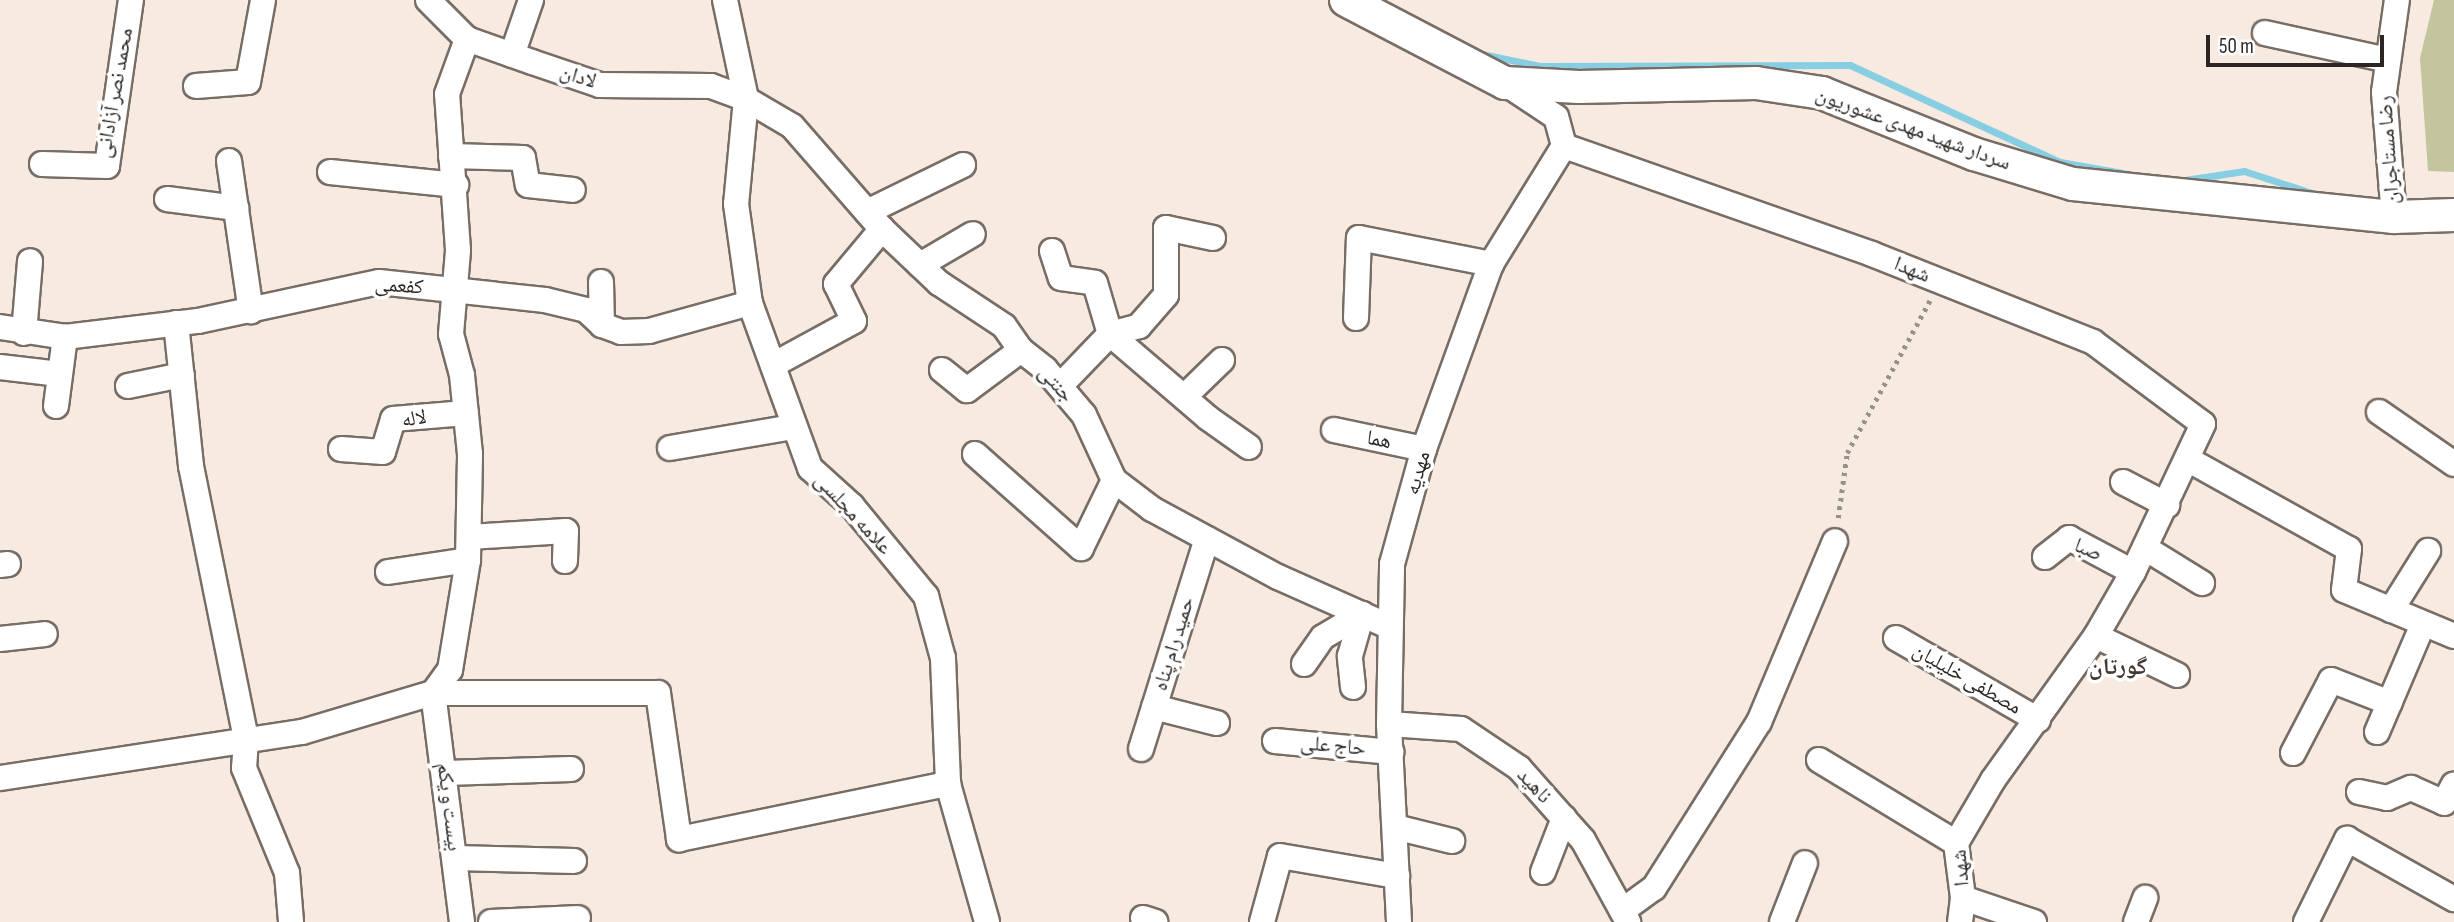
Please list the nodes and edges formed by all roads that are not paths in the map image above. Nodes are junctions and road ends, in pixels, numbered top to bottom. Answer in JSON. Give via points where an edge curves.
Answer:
{"nodes":[{"id":1,"x":131,"y":0,"type":"edge"},
{"id":2,"x":263,"y":0,"type":"edge"},
{"id":3,"x":428,"y":0,"type":"edge"},
{"id":4,"x":531,"y":0,"type":"edge"},
{"id":5,"x":1346,"y":0,"type":"edge"},
{"id":6,"x":2397,"y":0,"type":"edge"},
{"id":7,"x":729,"y":1,"type":"edge"},
{"id":8,"x":2265,"y":33,"type":"dead end"},
{"id":9,"x":467,"y":39,"type":"junction"},
{"id":10,"x":512,"y":55,"type":"junction"},
{"id":11,"x":2388,"y":60,"type":"junction"},
{"id":12,"x":1505,"y":83,"type":"junction"},
{"id":13,"x":196,"y":86,"type":"dead end"},
{"id":14,"x":746,"y":99,"type":"junction"},
{"id":15,"x":1564,"y":146,"type":"junction"},
{"id":16,"x":452,"y":156,"type":"junction"},
{"id":17,"x":229,"y":161,"type":"dead end"},
{"id":18,"x":41,"y":164,"type":"dead end"},
{"id":19,"x":963,"y":165,"type":"dead end"},
{"id":20,"x":330,"y":172,"type":"dead end"},
{"id":21,"x":456,"y":184,"type":"junction"},
{"id":22,"x":573,"y":190,"type":"dead end"},
{"id":23,"x":167,"y":200,"type":"dead end"},
{"id":24,"x":236,"y":208,"type":"junction"},
{"id":25,"x":2454,"y":215,"type":"edge"},
{"id":26,"x":2394,"y":217,"type":"junction"},
{"id":27,"x":875,"y":220,"type":"junction"},
{"id":28,"x":973,"y":234,"type":"dead end"},
{"id":29,"x":1213,"y":238,"type":"dead end"},
{"id":30,"x":1052,"y":251,"type":"dead end"},
{"id":31,"x":30,"y":261,"type":"dead end"},
{"id":32,"x":1491,"y":264,"type":"junction"},
{"id":33,"x":920,"y":265,"type":"junction"},
{"id":34,"x":601,"y":282,"type":"dead end"},
{"id":35,"x":452,"y":291,"type":"junction"},
{"id":36,"x":750,"y":303,"type":"junction"},
{"id":37,"x":251,"y":311,"type":"junction"},
{"id":38,"x":1356,"y":318,"type":"dead end"},
{"id":39,"x":176,"y":323,"type":"junction"},
{"id":40,"x":602,"y":325,"type":"junction"},
{"id":41,"x":12,"y":330,"type":"edge"},
{"id":42,"x":1110,"y":334,"type":"junction"},
{"id":43,"x":65,"y":337,"type":"junction"},
{"id":44,"x":1021,"y":350,"type":"junction"},
{"id":45,"x":1222,"y":360,"type":"dead end"},
{"id":46,"x":773,"y":365,"type":"junction"},
{"id":47,"x":0,"y":367,"type":"edge"},
{"id":48,"x":942,"y":370,"type":"dead end"},
{"id":49,"x":60,"y":374,"type":"junction"},
{"id":50,"x":182,"y":375,"type":"junction"},
{"id":51,"x":128,"y":386,"type":"dead end"},
{"id":52,"x":1060,"y":387,"type":"junction"},
{"id":53,"x":1185,"y":397,"type":"junction"},
{"id":54,"x":56,"y":406,"type":"dead end"},
{"id":55,"x":2379,"y":412,"type":"dead end"},
{"id":56,"x":466,"y":413,"type":"junction"},
{"id":57,"x":793,"y":427,"type":"junction"},
{"id":58,"x":1334,"y":430,"type":"dead end"},
{"id":59,"x":1249,"y":447,"type":"dead end"},
{"id":60,"x":670,"y":448,"type":"dead end"},
{"id":61,"x":341,"y":449,"type":"dead end"},
{"id":62,"x":1424,"y":449,"type":"junction"},
{"id":63,"x":975,"y":454,"type":"dead end"},
{"id":64,"x":2189,"y":460,"type":"junction"},
{"id":65,"x":2454,"y":464,"type":"edge"},
{"id":66,"x":1114,"y":480,"type":"junction"},
{"id":67,"x":2123,"y":482,"type":"dead end"},
{"id":68,"x":2167,"y":505,"type":"junction"},
{"id":69,"x":1207,"y":539,"type":"junction"},
{"id":70,"x":1835,"y":541,"type":"road end"},
{"id":71,"x":2145,"y":548,"type":"junction"},
{"id":72,"x":469,"y":549,"type":"junction"},
{"id":73,"x":2428,"y":551,"type":"dead end"},
{"id":74,"x":2045,"y":557,"type":"dead end"},
{"id":75,"x":565,"y":561,"type":"dead end"},
{"id":76,"x":388,"y":572,"type":"dead end"},
{"id":77,"x":2133,"y":572,"type":"junction"},
{"id":78,"x":2202,"y":583,"type":"dead end"},
{"id":79,"x":2391,"y":610,"type":"junction"},
{"id":80,"x":1362,"y":614,"type":"junction"},
{"id":81,"x":2423,"y":624,"type":"junction"},
{"id":82,"x":1388,"y":626,"type":"junction"},
{"id":83,"x":45,"y":634,"type":"dead end"},
{"id":84,"x":2096,"y":636,"type":"junction"},
{"id":85,"x":2454,"y":636,"type":"edge"},
{"id":86,"x":1896,"y":638,"type":"dead end"},
{"id":87,"x":0,"y":639,"type":"edge"},
{"id":88,"x":1304,"y":664,"type":"dead end"},
{"id":89,"x":2177,"y":674,"type":"dead end"},
{"id":90,"x":1353,"y":687,"type":"dead end"},
{"id":91,"x":433,"y":693,"type":"junction"},
{"id":92,"x":2390,"y":702,"type":"junction"},
{"id":93,"x":1154,"y":707,"type":"junction"},
{"id":94,"x":2038,"y":720,"type":"junction"},
{"id":95,"x":1217,"y":723,"type":"dead end"},
{"id":96,"x":1389,"y":724,"type":"junction"},
{"id":97,"x":2378,"y":732,"type":"dead end"},
{"id":98,"x":246,"y":740,"type":"junction"},
{"id":99,"x":1275,"y":741,"type":"dead end"},
{"id":100,"x":1141,"y":750,"type":"dead end"},
{"id":101,"x":1391,"y":752,"type":"junction"},
{"id":102,"x":2293,"y":753,"type":"dead end"},
{"id":103,"x":1819,"y":760,"type":"dead end"},
{"id":104,"x":571,"y":769,"type":"dead end"},
{"id":105,"x":445,"y":773,"type":"junction"},
{"id":106,"x":0,"y":778,"type":"edge"},
{"id":107,"x":948,"y":784,"type":"junction"},
{"id":108,"x":2454,"y":784,"type":"edge"},
{"id":109,"x":2359,"y":792,"type":"dead end"},
{"id":110,"x":1564,"y":818,"type":"junction"},
{"id":111,"x":1395,"y":827,"type":"junction"},
{"id":112,"x":1452,"y":841,"type":"dead end"},
{"id":113,"x":1956,"y":843,"type":"junction"},
{"id":114,"x":455,"y":858,"type":"junction"},
{"id":115,"x":575,"y":861,"type":"dead end"},
{"id":116,"x":1805,"y":863,"type":"dead end"},
{"id":117,"x":1543,"y":872,"type":"dead end"},
{"id":118,"x":1397,"y":876,"type":"junction"},
{"id":119,"x":1963,"y":898,"type":"junction"},
{"id":120,"x":2145,"y":898,"type":"dead end"},
{"id":121,"x":2454,"y":899,"type":"edge"},
{"id":122,"x":1625,"y":916,"type":"edge"},
{"id":123,"x":578,"y":918,"type":"dead end"},
{"id":124,"x":291,"y":922,"type":"edge"},
{"id":125,"x":462,"y":922,"type":"edge"},
{"id":126,"x":491,"y":922,"type":"edge"},
{"id":127,"x":987,"y":922,"type":"edge"},
{"id":128,"x":1262,"y":922,"type":"edge"},
{"id":129,"x":1399,"y":922,"type":"edge"},
{"id":130,"x":1782,"y":922,"type":"edge"},
{"id":131,"x":1960,"y":922,"type":"edge"},
{"id":132,"x":2034,"y":922,"type":"edge"},
{"id":133,"x":2136,"y":922,"type":"edge"},
{"id":134,"x":2306,"y":922,"type":"edge"}],
"edges":[{"from":1,"to":18,"type":"street","name":"محمد نصر آزادانی","via":[[107,166]]},
{"from":2,"to":13,"type":"street","via":[[248,82]]},
{"from":3,"to":9,"type":"street","name":"لادان"},
{"from":4,"to":10,"type":"street"},
{"from":5,"to":12,"type":"street","name":"سردار شهید مهدی عشوریون"},
{"from":6,"to":11,"type":"street","name":"رضا مستاجران"},
{"from":7,"to":14,"type":"street","name":"علامه مجلسی"},
{"from":8,"to":11,"type":"street"},
{"from":9,"to":10,"type":"street","name":"لادان"},
{"from":9,"to":16,"type":"street","via":[[447,94]]},
{"from":10,"to":14,"type":"street","name":"لادان","via":[[600,85],[710,86]]},
{"from":11,"to":26,"type":"street","name":"رضا مستاجران","via":[[2384,92]]},
{"from":12,"to":15,"type":"street","via":[[1556,117]]},
{"from":12,"to":26,"type":"street","name":"سردار شهید مهدی عشوریون","via":[[1579,87],[1756,83],[1809,91],[1974,153],[2073,184]]},
{"from":14,"to":27,"type":"street","name":"جنتی","via":[[792,126]]},
{"from":14,"to":36,"type":"street","name":"علامه مجلسی","via":[[736,204]]},
{"from":15,"to":32,"type":"street","name":"مهدیه"},
{"from":15,"to":64,"type":"street","name":"شهدا","via":[[1943,282],[2093,342],[2203,424]]},
{"from":16,"to":21,"type":"street"},
{"from":16,"to":22,"type":"street","via":[[523,158],[528,185]]},
{"from":17,"to":24,"type":"street"},
{"from":19,"to":27,"type":"street"},
{"from":20,"to":21,"type":"street"},
{"from":21,"to":35,"type":"street","via":[[458,250]]},
{"from":23,"to":24,"type":"street"},
{"from":24,"to":37,"type":"street"},
{"from":25,"to":26,"type":"street","name":"سردار شهید مهدی عشوریون"},
{"from":27,"to":33,"type":"street","name":"جنتی"},
{"from":27,"to":46,"type":"street","via":[[836,284],[854,321]]},
{"from":28,"to":33,"type":"street"},
{"from":29,"to":42,"type":"street","via":[[1166,228],[1166,295],[1139,326]]},
{"from":30,"to":42,"type":"street","via":[[1061,278],[1096,283]]},
{"from":31,"to":41,"type":"street"},
{"from":32,"to":38,"type":"street","via":[[1359,238]]},
{"from":32,"to":62,"type":"street","name":"مهدیه"},
{"from":33,"to":44,"type":"street","name":"جنتی","via":[[1004,326]]},
{"from":34,"to":40,"type":"street"},
{"from":35,"to":37,"type":"street","name":"کفعمی","via":[[379,282]]},
{"from":35,"to":40,"type":"street","name":"کفعمی","via":[[545,300],[586,310]]},
{"from":35,"to":56,"type":"street","via":[[452,334]]},
{"from":36,"to":40,"type":"street","name":"کفعمی","via":[[649,331],[621,331]]},
{"from":36,"to":46,"type":"street","name":"علامه مجلسی"},
{"from":37,"to":39,"type":"street","name":"کفعمی"},
{"from":39,"to":43,"type":"street","name":"کفعمی"},
{"from":39,"to":50,"type":"street"},
{"from":41,"to":43,"type":"street","name":"کفعمی"},
{"from":42,"to":52,"type":"street"},
{"from":42,"to":53,"type":"street"},
{"from":43,"to":49,"type":"street"},
{"from":44,"to":48,"type":"street","via":[[967,390]]},
{"from":44,"to":52,"type":"street","name":"جنتی"},
{"from":45,"to":53,"type":"street"},
{"from":46,"to":57,"type":"street","name":"علامه مجلسی"},
{"from":47,"to":49,"type":"street"},
{"from":49,"to":54,"type":"street"},
{"from":50,"to":51,"type":"street"},
{"from":50,"to":98,"type":"street","via":[[191,466]]},
{"from":52,"to":66,"type":"street","name":"جنتی","via":[[1084,415]]},
{"from":53,"to":59,"type":"street"},
{"from":55,"to":65,"type":"street"},
{"from":56,"to":61,"type":"street","name":"لاله","via":[[393,419],[383,452]]},
{"from":56,"to":72,"type":"street"},
{"from":57,"to":60,"type":"street"},
{"from":57,"to":107,"type":"street","name":"علامه مجلسی","via":[[810,468],[852,506],[926,596],[943,658]]},
{"from":58,"to":62,"type":"street","name":"هما"},
{"from":62,"to":82,"type":"street","name":"مهدیه","via":[[1392,564]]},
{"from":63,"to":66,"type":"street","via":[[1081,548]]},
{"from":64,"to":68,"type":"street","name":"شهدا"},
{"from":64,"to":79,"type":"street","via":[[2349,549],[2344,590]]},
{"from":66,"to":69,"type":"street","name":"جنتی","via":[[1152,509]]},
{"from":67,"to":68,"type":"street"},
{"from":68,"to":71,"type":"street","name":"شهدا"},
{"from":69,"to":80,"type":"street","name":"جنتی"},
{"from":69,"to":93,"type":"street","name":"حمید رام پناه"},
{"from":70,"to":122,"type":"street","via":[[1759,722],[1654,888]]},
{"from":71,"to":77,"type":"street","name":"شهدا"},
{"from":71,"to":78,"type":"street"},
{"from":72,"to":75,"type":"street","via":[[566,531]]},
{"from":72,"to":76,"type":"street"},
{"from":72,"to":91,"type":"street","via":[[450,670]]},
{"from":73,"to":79,"type":"street"},
{"from":74,"to":77,"type":"street","name":"صبا","via":[[2069,538]]},
{"from":77,"to":84,"type":"street","name":"شهدا"},
{"from":79,"to":81,"type":"street"},
{"from":80,"to":82,"type":"street","name":"جنتی"},
{"from":80,"to":88,"type":"street","via":[[1323,637]]},
{"from":80,"to":90,"type":"street","via":[[1350,656]]},
{"from":81,"to":85,"type":"street"},
{"from":81,"to":92,"type":"street"},
{"from":82,"to":96,"type":"street","name":"مهدیه"},
{"from":83,"to":87,"type":"street"},
{"from":84,"to":89,"type":"street"},
{"from":84,"to":94,"type":"street","name":"شهدا"},
{"from":86,"to":94,"type":"street","name":"مصطفی خلیلیان"},
{"from":91,"to":98,"type":"street","via":[[302,732]]},
{"from":91,"to":105,"type":"street","name":"بیست و یکم"},
{"from":91,"to":107,"type":"street","via":[[658,693],[679,839]]},
{"from":92,"to":97,"type":"street"},
{"from":92,"to":102,"type":"street","via":[[2331,680]]},
{"from":93,"to":95,"type":"street"},
{"from":93,"to":100,"type":"street","name":"حمید رام پناه"},
{"from":94,"to":113,"type":"street","name":"شهدا","via":[[1993,780]]},
{"from":96,"to":101,"type":"street","name":"مهدیه"},
{"from":96,"to":110,"type":"street","name":"ناهید","via":[[1461,729],[1519,768]]},
{"from":98,"to":106,"type":"street"},
{"from":98,"to":124,"type":"street","via":[[244,768],[287,873]]},
{"from":99,"to":101,"type":"street","name":"حاج علی"},
{"from":101,"to":111,"type":"street","name":"مهدیه"},
{"from":103,"to":113,"type":"street"},
{"from":104,"to":105,"type":"street"},
{"from":105,"to":114,"type":"street","name":"بیست و یکم"},
{"from":107,"to":127,"type":"street","name":"علامه مجلسی"},
{"from":108,"to":109,"type":"street","via":[[2444,803],[2412,788],[2386,798]]},
{"from":110,"to":117,"type":"street"},
{"from":110,"to":122,"type":"street","name":"ناهید","via":[[1583,840]]},
{"from":111,"to":112,"type":"street"},
{"from":111,"to":118,"type":"street","name":"مهدیه"},
{"from":113,"to":119,"type":"street","name":"شهدا"},
{"from":114,"to":115,"type":"street"},
{"from":114,"to":125,"type":"street","name":"بیست و یکم"},
{"from":116,"to":130,"type":"street"},
{"from":118,"to":128,"type":"street","via":[[1280,856]]},
{"from":118,"to":129,"type":"street","name":"مهدیه"},
{"from":119,"to":131,"type":"street","name":"شهدا"},
{"from":119,"to":132,"type":"street"},
{"from":120,"to":133,"type":"street"},
{"from":121,"to":134,"type":"street","via":[[2347,839]]},
{"from":123,"to":126,"type":"street"}]}
